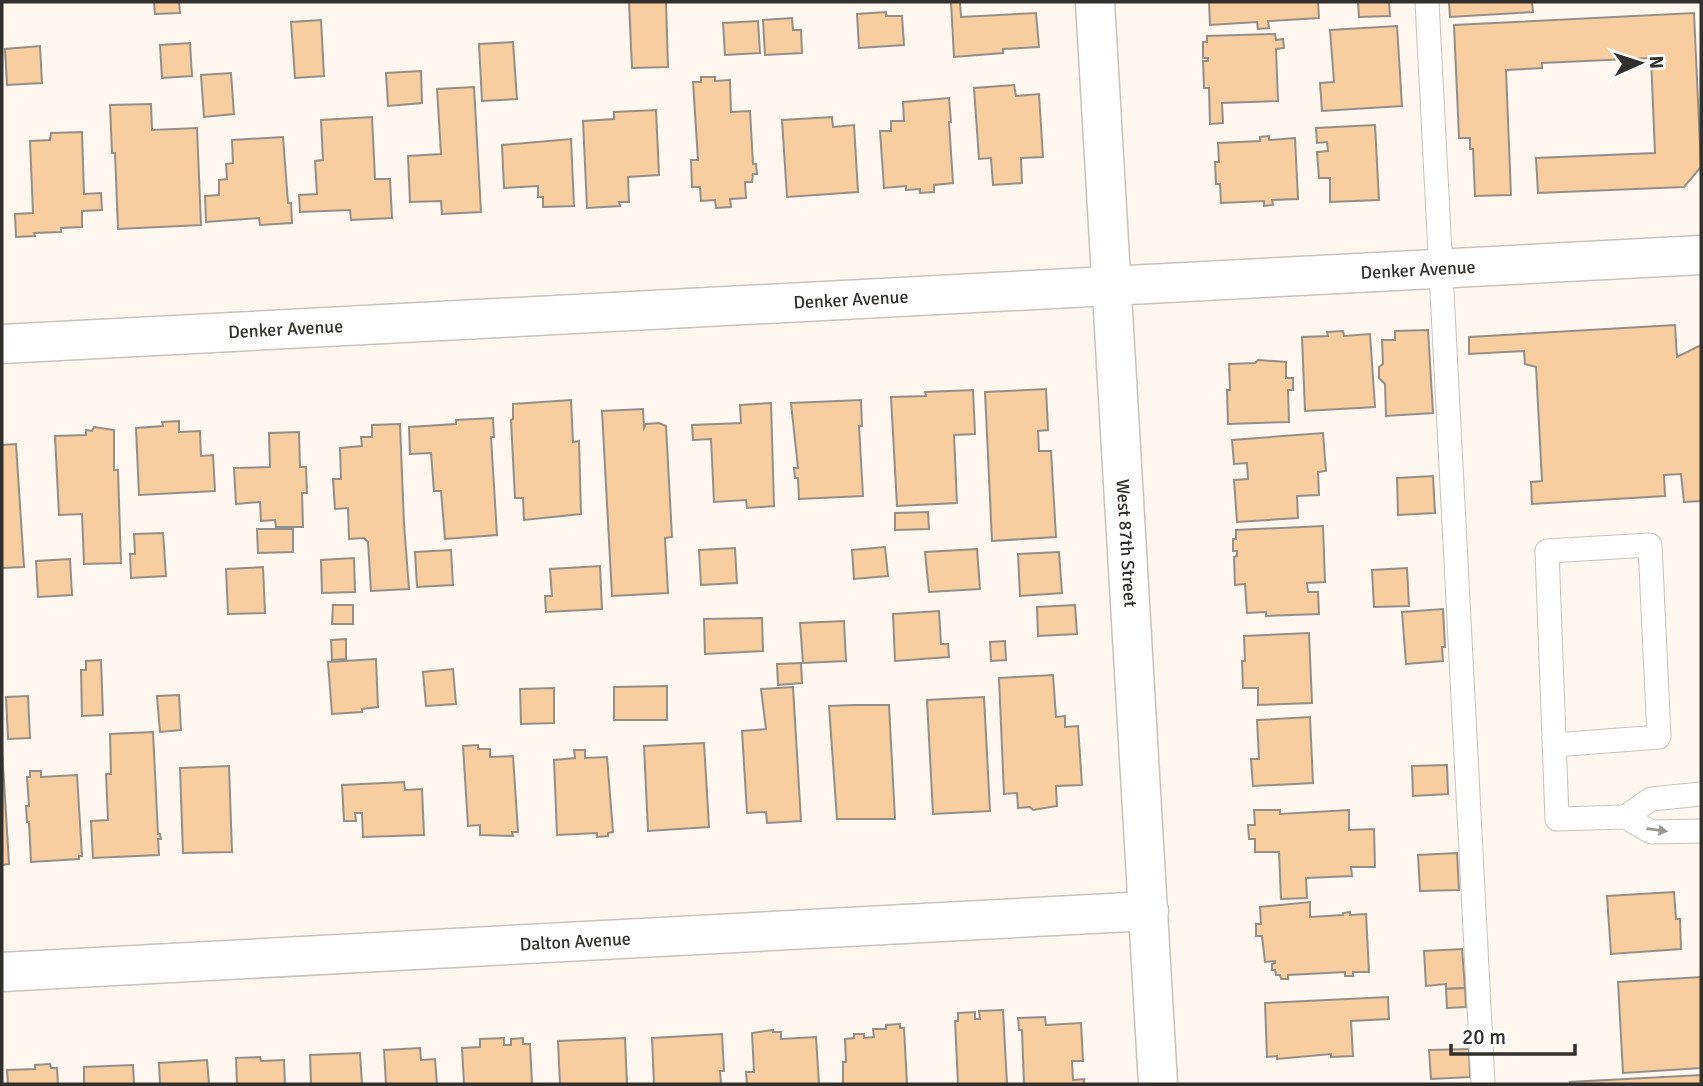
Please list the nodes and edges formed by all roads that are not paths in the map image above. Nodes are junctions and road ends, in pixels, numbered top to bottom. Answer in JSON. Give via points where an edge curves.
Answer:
{"nodes":[{"id":1,"x":1095,"y":2,"type":"edge"},
{"id":2,"x":1427,"y":2,"type":"edge"},
{"id":3,"x":1701,"y":256,"type":"edge"},
{"id":4,"x":1442,"y":269,"type":"junction"},
{"id":5,"x":1109,"y":285,"type":"junction"},
{"id":6,"x":2,"y":344,"type":"edge"},
{"id":7,"x":1554,"y":745,"type":"junction"},
{"id":8,"x":1701,"y":794,"type":"edge"},
{"id":9,"x":1626,"y":817,"type":"junction"},
{"id":10,"x":1701,"y":831,"type":"edge"},
{"id":11,"x":1149,"y":911,"type":"junction"},
{"id":12,"x":2,"y":972,"type":"edge"},
{"id":13,"x":1158,"y":1084,"type":"edge"},
{"id":14,"x":1483,"y":1084,"type":"edge"}],
"edges":[{"from":1,"to":5,"type":"street","name":"West 87th Street"},
{"from":2,"to":4,"type":"lane"},
{"from":3,"to":4,"type":"street","name":"Denker Avenue"},
{"from":4,"to":5,"type":"street","name":"Denker Avenue"},
{"from":4,"to":14,"type":"lane"},
{"from":5,"to":6,"type":"street","name":"Denker Avenue"},
{"from":5,"to":11,"type":"street","name":"West 87th Street"},
{"from":7,"to":7,"type":"lane","via":[[1547,551],[1650,545],[1659,737]]},
{"from":7,"to":9,"type":"lane","via":[[1557,819]]},
{"from":8,"to":9,"type":"lane","via":[[1651,799]]},
{"from":9,"to":10,"type":"lane","one_way":true,"via":[[1651,832]]},
{"from":11,"to":12,"type":"street","name":"Dalton Avenue"},
{"from":11,"to":13,"type":"street","name":"West 87th Street"}]}
